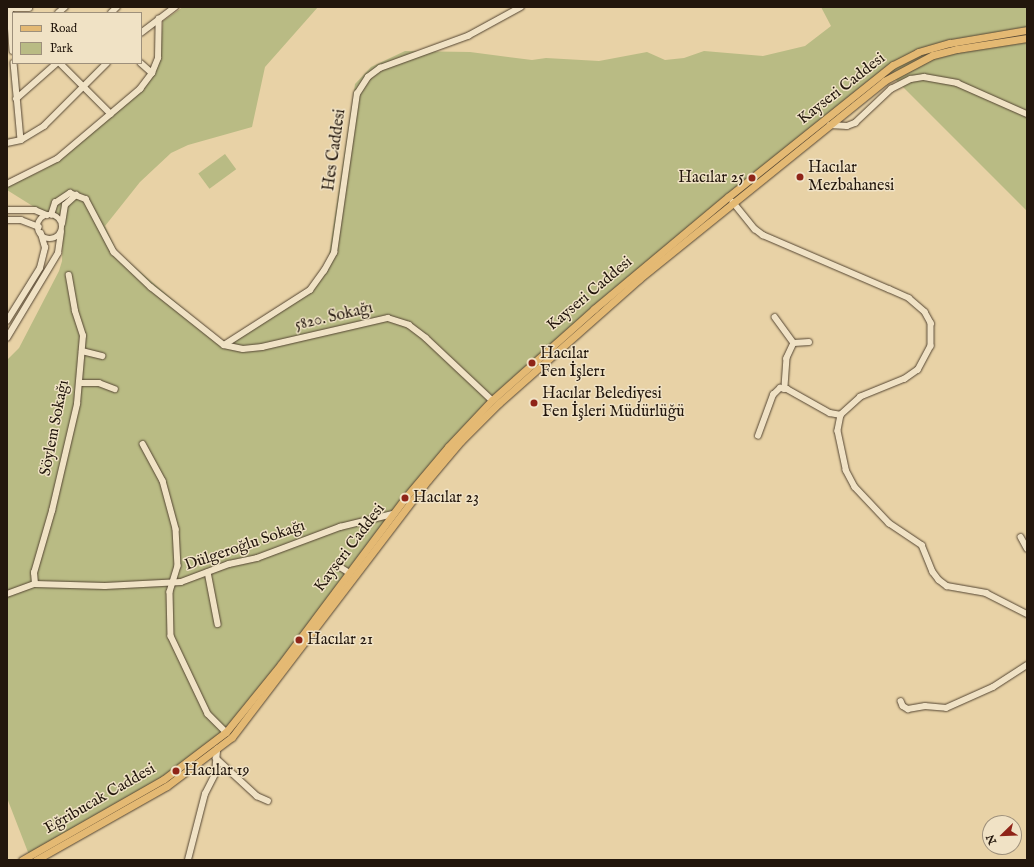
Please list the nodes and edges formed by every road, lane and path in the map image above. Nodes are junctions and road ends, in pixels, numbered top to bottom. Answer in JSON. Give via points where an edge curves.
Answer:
{"nodes":[{"id":1,"x":175,"y":7,"type":"edge"},
{"id":2,"x":521,"y":7,"type":"edge"},
{"id":3,"x":10,"y":8,"type":"edge"},
{"id":4,"x":29,"y":9,"type":"edge"},
{"id":5,"x":9,"y":16,"type":"edge"},
{"id":6,"x":159,"y":19,"type":"junction"},
{"id":7,"x":1027,"y":30,"type":"edge"},
{"id":8,"x":142,"y":32,"type":"edge"},
{"id":9,"x":1027,"y":38,"type":"edge"},
{"id":10,"x":12,"y":42,"type":"edge"},
{"id":11,"x":14,"y":64,"type":"edge"},
{"id":12,"x":58,"y":64,"type":"edge"},
{"id":13,"x":60,"y":64,"type":"edge"},
{"id":14,"x":106,"y":64,"type":"edge"},
{"id":15,"x":142,"y":64,"type":"edge"},
{"id":16,"x":152,"y":73,"type":"junction"},
{"id":17,"x":83,"y":87,"type":"junction"},
{"id":18,"x":16,"y":99,"type":"junction"},
{"id":19,"x":111,"y":114,"type":"junction"},
{"id":20,"x":1027,"y":114,"type":"edge"},
{"id":21,"x":830,"y":125,"type":"junction"},
{"id":22,"x":21,"y":140,"type":"junction"},
{"id":23,"x":7,"y":143,"type":"edge"},
{"id":24,"x":7,"y":184,"type":"edge"},
{"id":25,"x":76,"y":195,"type":"junction"},
{"id":26,"x":730,"y":200,"type":"junction"},
{"id":27,"x":7,"y":210,"type":"edge"},
{"id":28,"x":49,"y":215,"type":"junction"},
{"id":29,"x":7,"y":220,"type":"edge"},
{"id":30,"x":62,"y":224,"type":"junction"},
{"id":31,"x":38,"y":227,"type":"junction"},
{"id":32,"x":61,"y":232,"type":"junction"},
{"id":33,"x":41,"y":234,"type":"junction"},
{"id":34,"x":69,"y":276,"type":"dead end"},
{"id":35,"x":775,"y":317,"type":"dead end"},
{"id":36,"x":7,"y":321,"type":"edge"},
{"id":37,"x":7,"y":338,"type":"edge"},
{"id":38,"x":794,"y":342,"type":"junction"},
{"id":39,"x":809,"y":342,"type":"dead end"},
{"id":40,"x":224,"y":345,"type":"junction"},
{"id":41,"x":82,"y":352,"type":"junction"},
{"id":42,"x":102,"y":356,"type":"dead end"},
{"id":43,"x":79,"y":383,"type":"junction"},
{"id":44,"x":115,"y":389,"type":"dead end"},
{"id":45,"x":785,"y":389,"type":"junction"},
{"id":46,"x":492,"y":400,"type":"junction"},
{"id":47,"x":841,"y":415,"type":"junction"},
{"id":48,"x":758,"y":436,"type":"dead end"},
{"id":49,"x":142,"y":444,"type":"dead end"},
{"id":50,"x":393,"y":514,"type":"junction"},
{"id":51,"x":1022,"y":537,"type":"dead end"},
{"id":52,"x":1027,"y":548,"type":"edge"},
{"id":53,"x":337,"y":564,"type":"dead end"},
{"id":54,"x":208,"y":572,"type":"junction"},
{"id":55,"x":350,"y":573,"type":"junction"},
{"id":56,"x":175,"y":581,"type":"junction"},
{"id":57,"x":34,"y":584,"type":"junction"},
{"id":58,"x":7,"y":594,"type":"edge"},
{"id":59,"x":1027,"y":614,"type":"edge"},
{"id":60,"x":218,"y":624,"type":"dead end"},
{"id":61,"x":1027,"y":665,"type":"edge"},
{"id":62,"x":901,"y":701,"type":"dead end"},
{"id":63,"x":226,"y":732,"type":"junction"},
{"id":64,"x":214,"y":748,"type":"junction"},
{"id":65,"x":216,"y":758,"type":"junction"},
{"id":66,"x":268,"y":801,"type":"dead end"},
{"id":67,"x":22,"y":860,"type":"edge"},
{"id":68,"x":36,"y":860,"type":"edge"},
{"id":69,"x":188,"y":860,"type":"edge"}],
"edges":[{"from":1,"to":6,"type":"street"},
{"from":2,"to":40,"type":"street","name":"Hes Caddesi","via":[[468,36],[380,68],[368,76],[357,94],[334,253],[310,290]]},
{"from":3,"to":4,"type":"street"},
{"from":3,"to":5,"type":"street"},
{"from":5,"to":10,"type":"street"},
{"from":6,"to":8,"type":"street"},
{"from":6,"to":16,"type":"street","via":[[160,48]]},
{"from":7,"to":26,"type":"main road","name":"Kayseri Caddesi","via":[[950,43],[918,52],[893,65]]},
{"from":9,"to":21,"type":"main road","name":"Kayseri Caddesi","via":[[956,49],[921,60],[884,81]]},
{"from":11,"to":18,"type":"street"},
{"from":12,"to":18,"type":"street"},
{"from":13,"to":17,"type":"street"},
{"from":14,"to":17,"type":"street"},
{"from":15,"to":16,"type":"street"},
{"from":16,"to":19,"type":"street","via":[[140,89]]},
{"from":17,"to":19,"type":"street"},
{"from":17,"to":22,"type":"street","via":[[44,126]]},
{"from":18,"to":22,"type":"street"},
{"from":19,"to":24,"type":"street","via":[[57,159]]},
{"from":20,"to":21,"type":"street","via":[[957,83],[924,77],[912,79],[891,89],[855,123],[847,126]]},
{"from":21,"to":26,"type":"main road","name":"Kayseri Caddesi"},
{"from":22,"to":23,"type":"street"},
{"from":25,"to":28,"type":"street","via":[[70,193],[63,197]]},
{"from":25,"to":30,"type":"street","via":[[65,205]]},
{"from":25,"to":40,"type":"street","via":[[90,204],[114,252],[151,287]]},
{"from":26,"to":46,"type":"main road","name":"Kayseri Caddesi","via":[[588,313]]},
{"from":26,"to":47,"type":"street","via":[[755,229],[763,234],[909,298],[928,318],[933,335],[931,346],[918,370],[905,380],[861,397]]},
{"from":26,"to":64,"type":"main road","name":"Kayseri Caddesi","via":[[558,349],[498,403],[461,442],[428,480],[246,721]]},
{"from":27,"to":28,"type":"street","via":[[36,210]]},
{"from":28,"to":30,"type":"street","via":[[58,218]]},
{"from":28,"to":31,"type":"street","via":[[41,220]]},
{"from":29,"to":31,"type":"street","via":[[21,220]]},
{"from":30,"to":32,"type":"street"},
{"from":31,"to":33,"type":"street"},
{"from":32,"to":33,"type":"street","via":[[51,238]]},
{"from":32,"to":37,"type":"street","via":[[58,253]]},
{"from":33,"to":36,"type":"street","via":[[45,248],[40,268]]},
{"from":34,"to":41,"type":"street","name":"Söylem Sokağı","via":[[71,296],[83,336]]},
{"from":35,"to":38,"type":"street"},
{"from":38,"to":39,"type":"street"},
{"from":38,"to":45,"type":"street","via":[[787,358]]},
{"from":40,"to":46,"type":"street","name":"5820. Sokağı","via":[[262,347],[376,319],[394,319],[409,325],[426,338]]},
{"from":41,"to":42,"type":"street"},
{"from":41,"to":43,"type":"street","name":"Söylem Sokağı"},
{"from":43,"to":44,"type":"street","via":[[99,384]]},
{"from":43,"to":57,"type":"street","name":"Söylem Sokağı","via":[[77,404],[52,511],[34,572]]},
{"from":45,"to":47,"type":"street","via":[[830,413]]},
{"from":45,"to":48,"type":"street","via":[[778,390],[773,395]]},
{"from":46,"to":50,"type":"main road","name":"Kayseri Caddesi","via":[[448,447]]},
{"from":47,"to":59,"type":"street","via":[[838,431],[846,470],[855,487],[889,523],[922,545],[939,580],[947,586],[986,593]]},
{"from":49,"to":56,"type":"street","via":[[163,481],[176,529],[178,549]]},
{"from":50,"to":54,"type":"street","name":"Dülgeroğlu Sokağı","via":[[353,523],[257,558]]},
{"from":50,"to":55,"type":"main road","name":"Kayseri Caddesi"},
{"from":51,"to":52,"type":"street"},
{"from":53,"to":55,"type":"street"},
{"from":54,"to":56,"type":"street","name":"Dülgeroğlu Sokağı","via":[[181,582]]},
{"from":54,"to":60,"type":"street","via":[[213,611]]},
{"from":55,"to":63,"type":"main road","name":"Kayseri Caddesi"},
{"from":56,"to":57,"type":"street","name":"Dülgeroğlu Sokağı","via":[[105,586]]},
{"from":56,"to":63,"type":"street","via":[[170,592],[171,636],[208,714]]},
{"from":57,"to":58,"type":"street","name":"Dülgeroğlu Sokağı"},
{"from":61,"to":62,"type":"street","via":[[992,687],[946,708],[926,706],[908,709]]},
{"from":63,"to":64,"type":"main road","name":"Kayseri Caddesi"},
{"from":64,"to":65,"type":"street"},
{"from":64,"to":67,"type":"main road","name":"Eğribucak Caddesi"},
{"from":64,"to":68,"type":"main road","name":"Eğribucak Caddesi","via":[[167,786]]},
{"from":65,"to":66,"type":"street","via":[[257,796]]},
{"from":65,"to":69,"type":"street","via":[[215,774],[203,799]]}]}
